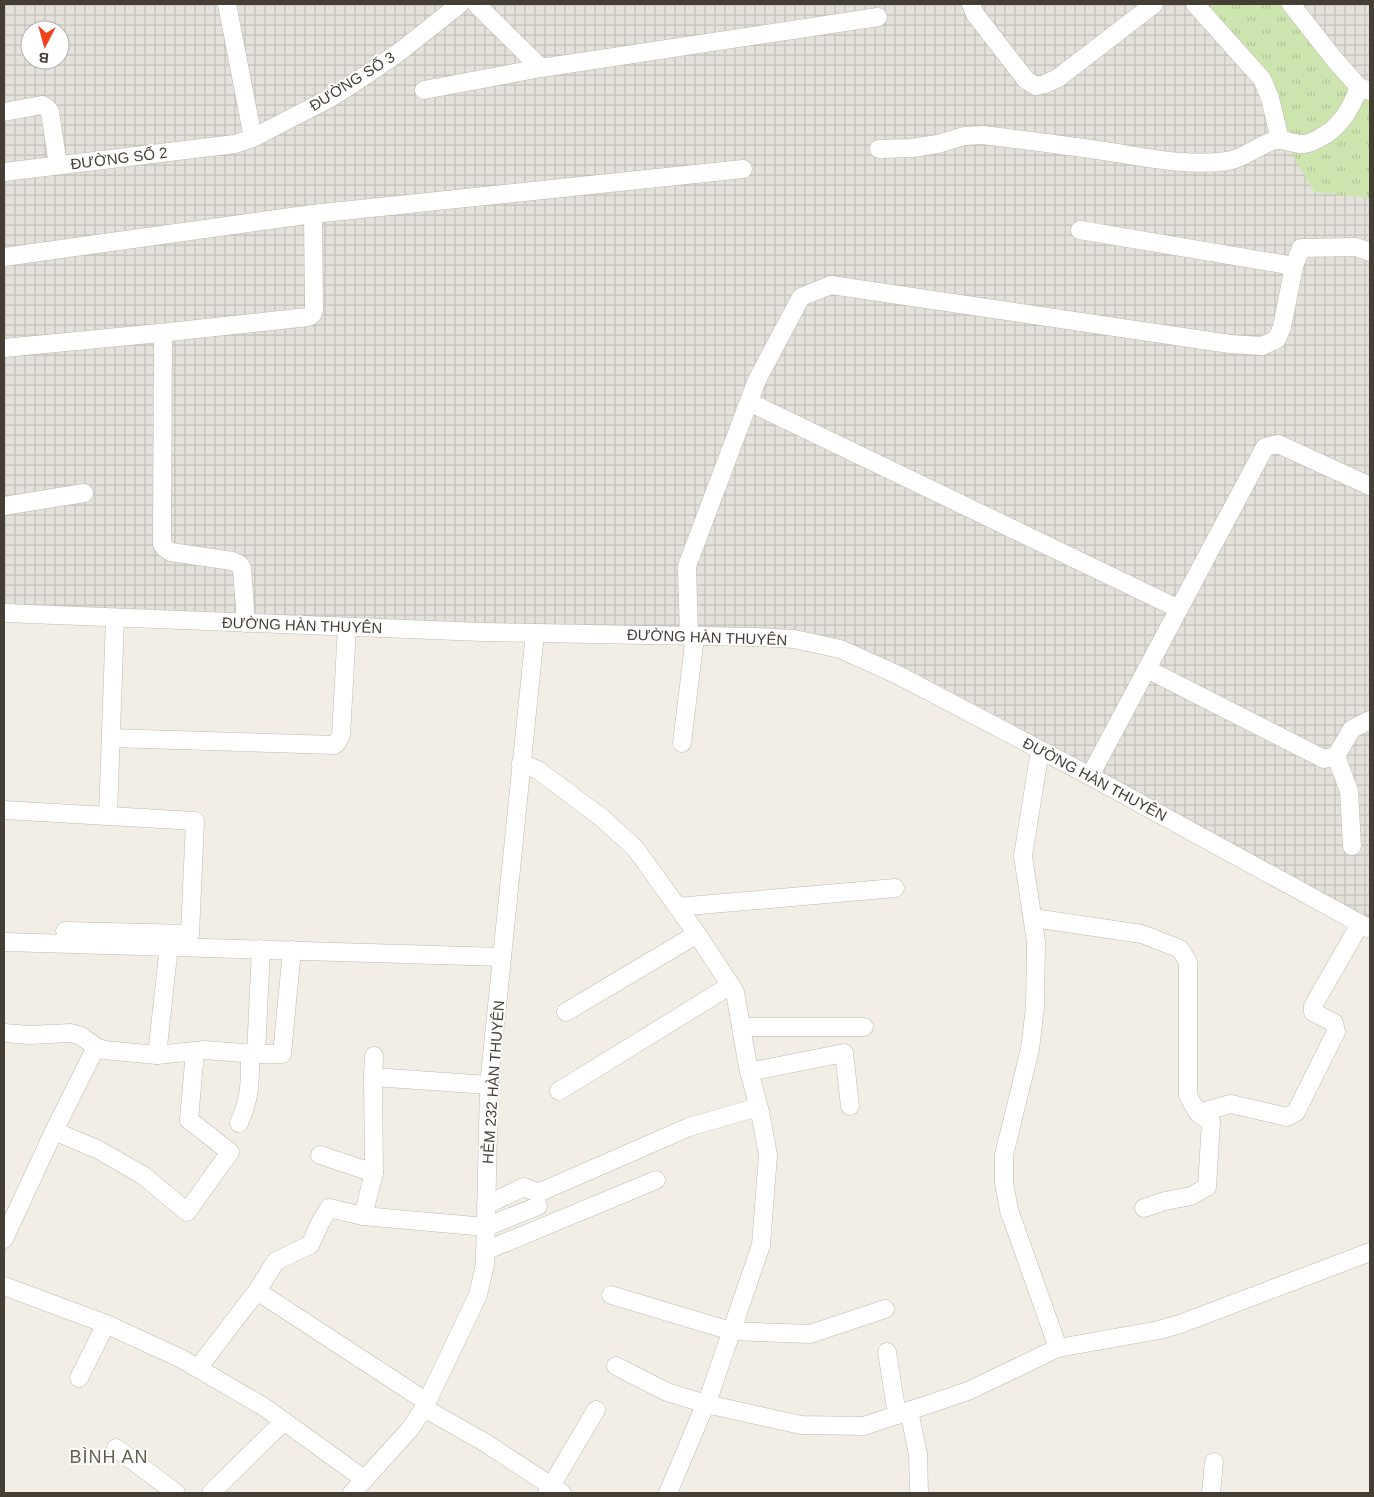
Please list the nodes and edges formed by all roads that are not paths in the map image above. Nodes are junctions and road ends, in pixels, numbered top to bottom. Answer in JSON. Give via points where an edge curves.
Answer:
{"nodes":[{"id":1,"x":227,"y":4,"type":"edge"},
{"id":2,"x":460,"y":4,"type":"edge"},
{"id":3,"x":476,"y":4,"type":"edge"},
{"id":4,"x":971,"y":4,"type":"edge"},
{"id":5,"x":1154,"y":4,"type":"edge"},
{"id":6,"x":1195,"y":4,"type":"edge"},
{"id":7,"x":1291,"y":4,"type":"edge"},
{"id":8,"x":878,"y":17,"type":"dead end"},
{"id":9,"x":541,"y":68,"type":"junction"},
{"id":10,"x":1365,"y":89,"type":"edge"},
{"id":11,"x":424,"y":90,"type":"dead end"},
{"id":12,"x":4,"y":112,"type":"edge"},
{"id":13,"x":253,"y":138,"type":"junction"},
{"id":14,"x":1280,"y":140,"type":"junction"},
{"id":15,"x":235,"y":144,"type":"joint"},
{"id":16,"x":879,"y":149,"type":"dead end"},
{"id":17,"x":58,"y":165,"type":"junction"},
{"id":18,"x":743,"y":169,"type":"dead end"},
{"id":19,"x":4,"y":172,"type":"edge"},
{"id":20,"x":312,"y":214,"type":"junction"},
{"id":21,"x":1080,"y":230,"type":"dead end"},
{"id":22,"x":1370,"y":252,"type":"edge"},
{"id":23,"x":4,"y":257,"type":"edge"},
{"id":24,"x":1294,"y":266,"type":"junction"},
{"id":25,"x":163,"y":333,"type":"junction"},
{"id":26,"x":4,"y":348,"type":"edge"},
{"id":27,"x":749,"y":402,"type":"junction"},
{"id":28,"x":1370,"y":486,"type":"edge"},
{"id":29,"x":84,"y":493,"type":"dead end"},
{"id":30,"x":4,"y":506,"type":"edge"},
{"id":31,"x":1179,"y":609,"type":"junction"},
{"id":32,"x":4,"y":613,"type":"edge"},
{"id":33,"x":115,"y":618,"type":"junction"},
{"id":34,"x":246,"y":623,"type":"junction"},
{"id":35,"x":347,"y":627,"type":"junction"},
{"id":36,"x":535,"y":633,"type":"junction"},
{"id":37,"x":692,"y":636,"type":"junction"},
{"id":38,"x":1147,"y":669,"type":"junction"},
{"id":39,"x":1370,"y":720,"type":"edge"},
{"id":40,"x":111,"y":738,"type":"junction"},
{"id":41,"x":682,"y":743,"type":"dead end"},
{"id":42,"x":1040,"y":750,"type":"junction"},
{"id":43,"x":1336,"y":756,"type":"junction"},
{"id":44,"x":521,"y":763,"type":"junction"},
{"id":45,"x":1090,"y":776,"type":"junction"},
{"id":46,"x":4,"y":810,"type":"edge"},
{"id":47,"x":108,"y":816,"type":"junction"},
{"id":48,"x":1352,"y":846,"type":"dead end"},
{"id":49,"x":895,"y":888,"type":"dead end"},
{"id":50,"x":677,"y":907,"type":"junction"},
{"id":51,"x":1033,"y":918,"type":"junction"},
{"id":52,"x":1365,"y":927,"type":"edge"},
{"id":53,"x":4,"y":930,"type":"edge"},
{"id":54,"x":697,"y":934,"type":"junction"},
{"id":55,"x":4,"y":942,"type":"edge"},
{"id":56,"x":168,"y":946,"type":"junction"},
{"id":57,"x":261,"y":949,"type":"junction"},
{"id":58,"x":292,"y":950,"type":"junction"},
{"id":59,"x":502,"y":957,"type":"junction"},
{"id":60,"x":731,"y":985,"type":"junction"},
{"id":61,"x":566,"y":1012,"type":"dead end"},
{"id":62,"x":864,"y":1026,"type":"dead end"},
{"id":63,"x":741,"y":1028,"type":"junction"},
{"id":64,"x":4,"y":1033,"type":"edge"},
{"id":65,"x":96,"y":1047,"type":"junction"},
{"id":66,"x":195,"y":1051,"type":"junction"},
{"id":67,"x":253,"y":1053,"type":"junction"},
{"id":68,"x":157,"y":1055,"type":"junction"},
{"id":69,"x":374,"y":1056,"type":"dead end"},
{"id":70,"x":749,"y":1072,"type":"junction"},
{"id":71,"x":372,"y":1077,"type":"junction"},
{"id":72,"x":490,"y":1085,"type":"junction"},
{"id":73,"x":559,"y":1091,"type":"dead end"},
{"id":74,"x":850,"y":1106,"type":"dead end"},
{"id":75,"x":758,"y":1107,"type":"junction"},
{"id":76,"x":1198,"y":1113,"type":"junction"},
{"id":77,"x":239,"y":1123,"type":"dead end"},
{"id":78,"x":54,"y":1132,"type":"junction"},
{"id":79,"x":320,"y":1155,"type":"dead end"},
{"id":80,"x":374,"y":1174,"type":"junction"},
{"id":81,"x":656,"y":1180,"type":"dead end"},
{"id":82,"x":486,"y":1204,"type":"junction"},
{"id":83,"x":538,"y":1206,"type":"dead end"},
{"id":84,"x":1144,"y":1208,"type":"dead end"},
{"id":85,"x":363,"y":1216,"type":"junction"},
{"id":86,"x":486,"y":1227,"type":"junction"},
{"id":87,"x":4,"y":1239,"type":"edge"},
{"id":88,"x":485,"y":1251,"type":"junction"},
{"id":89,"x":1370,"y":1252,"type":"edge"},
{"id":90,"x":4,"y":1286,"type":"edge"},
{"id":91,"x":257,"y":1291,"type":"junction"},
{"id":92,"x":612,"y":1295,"type":"dead end"},
{"id":93,"x":886,"y":1309,"type":"dead end"},
{"id":94,"x":106,"y":1324,"type":"junction"},
{"id":95,"x":731,"y":1331,"type":"junction"},
{"id":96,"x":1058,"y":1348,"type":"junction"},
{"id":97,"x":887,"y":1352,"type":"dead end"},
{"id":98,"x":616,"y":1366,"type":"dead end"},
{"id":99,"x":198,"y":1368,"type":"junction"},
{"id":100,"x":79,"y":1378,"type":"dead end"},
{"id":101,"x":706,"y":1404,"type":"junction"},
{"id":102,"x":425,"y":1405,"type":"junction"},
{"id":103,"x":596,"y":1410,"type":"dead end"},
{"id":104,"x":903,"y":1413,"type":"junction"},
{"id":105,"x":284,"y":1421,"type":"junction"},
{"id":106,"x":116,"y":1448,"type":"dead end"},
{"id":107,"x":1214,"y":1462,"type":"dead end"},
{"id":108,"x":364,"y":1478,"type":"junction"},
{"id":109,"x":553,"y":1491,"type":"edge"},
{"id":110,"x":176,"y":1493,"type":"edge"},
{"id":111,"x":211,"y":1493,"type":"edge"},
{"id":112,"x":352,"y":1493,"type":"edge"},
{"id":113,"x":668,"y":1493,"type":"edge"},
{"id":114,"x":919,"y":1493,"type":"edge"},
{"id":115,"x":1211,"y":1493,"type":"edge"}],
"edges":[{"from":1,"to":13,"type":"street"},
{"from":2,"to":13,"type":"street","name":"ĐƯỜNG SỐ 3","via":[[364,77]]},
{"from":3,"to":9,"type":"street"},
{"from":4,"to":5,"type":"street","via":[[975,14],[1026,80],[1036,86],[1058,78]]},
{"from":6,"to":14,"type":"street","via":[[1262,79]]},
{"from":7,"to":10,"type":"street","via":[[1334,58]]},
{"from":8,"to":9,"type":"street"},
{"from":9,"to":11,"type":"street"},
{"from":10,"to":14,"type":"street","via":[[1327,134],[1304,144]]},
{"from":12,"to":17,"type":"street","via":[[42,105],[47,108]]},
{"from":13,"to":15,"type":"street","name":"ĐƯỜNG SỐ 3"},
{"from":14,"to":16,"type":"street","via":[[1230,161],[1188,162],[983,135],[912,148]]},
{"from":15,"to":17,"type":"street","name":"ĐƯỜNG SỐ 2"},
{"from":17,"to":19,"type":"street","name":"ĐƯỜNG SỐ 2"},
{"from":18,"to":20,"type":"street"},
{"from":20,"to":23,"type":"street"},
{"from":20,"to":25,"type":"street","via":[[312,314],[297,319]]},
{"from":21,"to":24,"type":"street"},
{"from":22,"to":24,"type":"street","via":[[1356,247],[1301,248]]},
{"from":24,"to":27,"type":"street","via":[[1282,327],[1276,338],[1262,346],[1230,344],[831,285],[801,297],[757,380]]},
{"from":25,"to":26,"type":"street"},
{"from":25,"to":34,"type":"street","via":[[162,544],[171,552],[239,564],[242,568]]},
{"from":27,"to":31,"type":"street"},
{"from":27,"to":37,"type":"street","via":[[687,566]]},
{"from":28,"to":31,"type":"street","via":[[1278,444],[1265,447]]},
{"from":29,"to":30,"type":"street"},
{"from":31,"to":38,"type":"street"},
{"from":32,"to":33,"type":"street","name":"ĐƯỜNG HÀN THUYÊN"},
{"from":33,"to":34,"type":"street","name":"ĐƯỜNG HÀN THUYÊN"},
{"from":33,"to":40,"type":"street"},
{"from":34,"to":35,"type":"street","name":"ĐƯỜNG HÀN THUYÊN"},
{"from":35,"to":36,"type":"street","name":"ĐƯỜNG HÀN THUYÊN"},
{"from":35,"to":40,"type":"street","via":[[341,734],[334,745]]},
{"from":36,"to":37,"type":"street","name":"ĐƯỜNG HÀN THUYÊN"},
{"from":36,"to":44,"type":"street","name":"HẺM 232 HÀN THUYÊN"},
{"from":37,"to":41,"type":"street"},
{"from":37,"to":42,"type":"street","name":"ĐƯỜNG HÀN THUYÊN","via":[[794,639],[840,649],[898,675]]},
{"from":38,"to":43,"type":"street","via":[[1324,759]]},
{"from":38,"to":45,"type":"street"},
{"from":39,"to":43,"type":"street","via":[[1352,729]]},
{"from":40,"to":47,"type":"street"},
{"from":42,"to":45,"type":"street","name":"ĐƯỜNG HÀN THUYÊN"},
{"from":42,"to":51,"type":"street","via":[[1023,856]]},
{"from":43,"to":48,"type":"street","via":[[1350,791]]},
{"from":44,"to":50,"type":"street","via":[[538,770],[602,818],[635,848]]},
{"from":44,"to":59,"type":"street","name":"HẺM 232 HÀN THUYÊN"},
{"from":45,"to":52,"type":"street","name":"ĐƯỜNG HÀN THUYÊN"},
{"from":46,"to":47,"type":"street"},
{"from":47,"to":53,"type":"street","via":[[195,820],[190,934]]},
{"from":49,"to":50,"type":"street"},
{"from":50,"to":54,"type":"street"},
{"from":51,"to":76,"type":"street","via":[[1142,934],[1180,950],[1188,962],[1188,1096]]},
{"from":51,"to":96,"type":"street","via":[[1036,942],[1030,1049],[1004,1155],[1004,1183],[1009,1210]]},
{"from":52,"to":76,"type":"street","via":[[1313,1006],[1313,1012],[1334,1023],[1336,1032],[1296,1112],[1287,1117],[1231,1104]]},
{"from":54,"to":60,"type":"street"},
{"from":54,"to":61,"type":"street"},
{"from":55,"to":56,"type":"street"},
{"from":56,"to":57,"type":"street"},
{"from":56,"to":68,"type":"street"},
{"from":57,"to":58,"type":"street"},
{"from":57,"to":67,"type":"street"},
{"from":58,"to":59,"type":"street"},
{"from":58,"to":67,"type":"street","via":[[282,1054]]},
{"from":59,"to":72,"type":"street","name":"HẺM 232 HÀN THUYÊN"},
{"from":60,"to":63,"type":"street"},
{"from":60,"to":73,"type":"street"},
{"from":62,"to":63,"type":"street"},
{"from":63,"to":70,"type":"street"},
{"from":64,"to":65,"type":"street","via":[[71,1033]]},
{"from":65,"to":68,"type":"street"},
{"from":65,"to":78,"type":"street"},
{"from":66,"to":67,"type":"street"},
{"from":66,"to":68,"type":"street"},
{"from":66,"to":78,"type":"street","via":[[190,1120],[230,1152],[187,1212],[144,1176],[99,1150]]},
{"from":67,"to":77,"type":"street","via":[[250,1088]]},
{"from":69,"to":71,"type":"street"},
{"from":70,"to":74,"type":"street","via":[[844,1053]]},
{"from":70,"to":75,"type":"street"},
{"from":71,"to":72,"type":"street"},
{"from":71,"to":80,"type":"street"},
{"from":72,"to":82,"type":"street","name":"HẺM 232 HÀN THUYÊN"},
{"from":75,"to":82,"type":"street","via":[[690,1127],[538,1194],[524,1187]]},
{"from":75,"to":95,"type":"street","via":[[768,1155],[761,1245]]},
{"from":76,"to":84,"type":"street","via":[[1211,1122],[1207,1187],[1191,1196]]},
{"from":78,"to":87,"type":"street"},
{"from":79,"to":80,"type":"street"},
{"from":80,"to":85,"type":"street"},
{"from":81,"to":88,"type":"street"},
{"from":82,"to":86,"type":"street","name":"HẺM 232 HÀN THUYÊN"},
{"from":83,"to":86,"type":"street"},
{"from":85,"to":86,"type":"street"},
{"from":85,"to":91,"type":"street","via":[[329,1208],[310,1245],[276,1261]]},
{"from":86,"to":88,"type":"street","name":"HẺM 232 HÀN THUYÊN"},
{"from":88,"to":102,"type":"street","name":"HẺM 232 HÀN THUYÊN","via":[[478,1294]]},
{"from":89,"to":96,"type":"street","via":[[1180,1324]]},
{"from":90,"to":94,"type":"street"},
{"from":91,"to":99,"type":"street"},
{"from":91,"to":102,"type":"street"},
{"from":92,"to":95,"type":"street"},
{"from":93,"to":95,"type":"street","via":[[810,1334]]},
{"from":94,"to":99,"type":"street"},
{"from":94,"to":100,"type":"street"},
{"from":95,"to":101,"type":"street"},
{"from":96,"to":104,"type":"street","via":[[968,1391]]},
{"from":97,"to":104,"type":"street"},
{"from":98,"to":101,"type":"street","via":[[667,1392]]},
{"from":99,"to":105,"type":"street"},
{"from":101,"to":104,"type":"street","via":[[801,1425],[864,1426]]},
{"from":101,"to":113,"type":"street"},
{"from":102,"to":108,"type":"street","name":"HẺM 232 HÀN THUYÊN","via":[[410,1429]]},
{"from":102,"to":109,"type":"street"},
{"from":103,"to":109,"type":"street"},
{"from":104,"to":114,"type":"street","via":[[918,1454]]},
{"from":105,"to":108,"type":"street"},
{"from":105,"to":111,"type":"street"},
{"from":106,"to":110,"type":"street"},
{"from":107,"to":115,"type":"street"},
{"from":108,"to":112,"type":"street","name":"HẺM 232 HÀN THUYÊN"}]}
